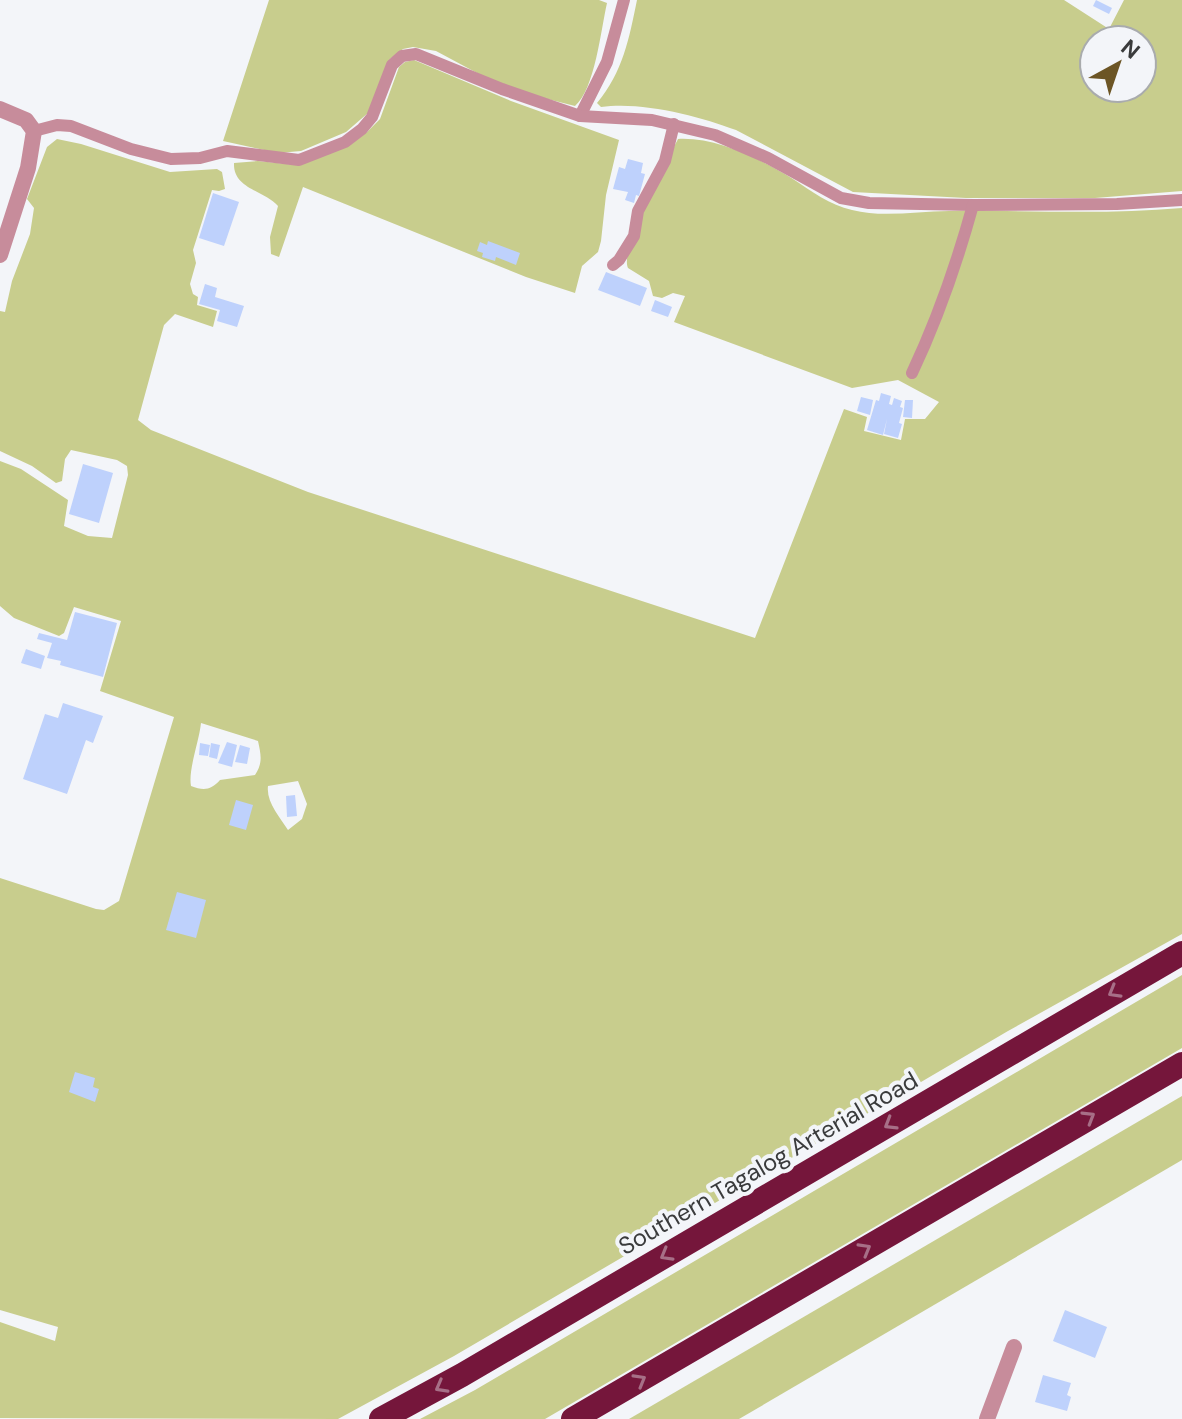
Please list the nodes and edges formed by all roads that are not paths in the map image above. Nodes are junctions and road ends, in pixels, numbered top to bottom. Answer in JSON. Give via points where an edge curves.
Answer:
{"nodes":[{"id":1,"x":624,"y":0,"type":"edge"},
{"id":2,"x":0,"y":109,"type":"edge"},
{"id":3,"x":580,"y":116,"type":"junction"},
{"id":4,"x":674,"y":124,"type":"junction"},
{"id":5,"x":34,"y":131,"type":"junction"},
{"id":6,"x":1182,"y":200,"type":"edge"},
{"id":7,"x":973,"y":205,"type":"junction"},
{"id":8,"x":0,"y":255,"type":"edge"},
{"id":9,"x":613,"y":265,"type":"dead end"},
{"id":10,"x":912,"y":373,"type":"dead end"},
{"id":11,"x":1182,"y":953,"type":"edge"},
{"id":12,"x":1182,"y":1064,"type":"edge"},
{"id":13,"x":1014,"y":1347,"type":"dead end"},
{"id":14,"x":381,"y":1419,"type":"edge"},
{"id":15,"x":573,"y":1419,"type":"edge"},
{"id":16,"x":987,"y":1419,"type":"edge"}],
"edges":[{"from":1,"to":3,"type":"lane","via":[[607,62]]},
{"from":2,"to":5,"type":"street","via":[[26,120]]},
{"from":3,"to":4,"type":"lane"},
{"from":3,"to":5,"type":"lane","via":[[416,54],[402,56],[392,65],[362,129],[345,142],[299,160],[227,151],[171,159],[71,126]]},
{"from":4,"to":7,"type":"lane","via":[[737,143],[841,198]]},
{"from":4,"to":9,"type":"lane","via":[[665,161],[638,211],[634,236]]},
{"from":5,"to":8,"type":"street"},
{"from":6,"to":7,"type":"lane"},
{"from":7,"to":10,"type":"lane","via":[[957,264]]},
{"from":11,"to":14,"type":"highway","name":"Southern Tagalog Arterial Road","one_way":true},
{"from":15,"to":12,"type":"highway","one_way":true},
{"from":13,"to":16,"type":"street"}]}
